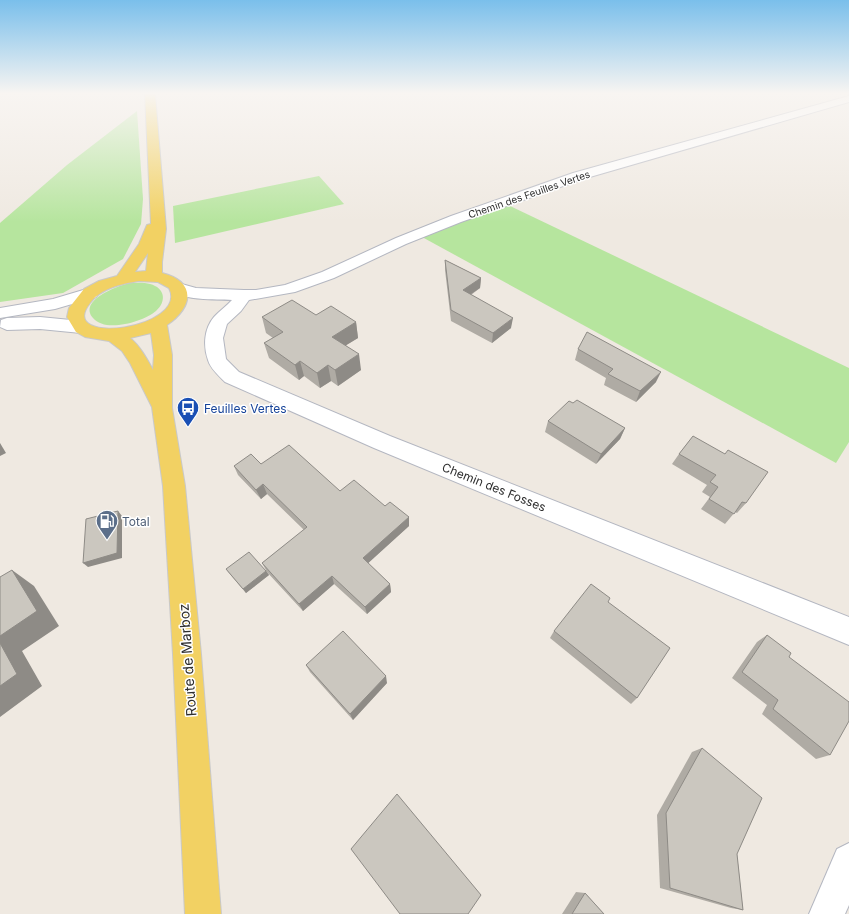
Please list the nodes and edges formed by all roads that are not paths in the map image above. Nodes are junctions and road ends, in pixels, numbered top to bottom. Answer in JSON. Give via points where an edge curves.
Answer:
{"nodes":[{"id":1,"x":153,"y":137,"type":"edge"},
{"id":2,"x":716,"y":137,"type":"edge"},
{"id":3,"x":157,"y":208,"type":"junction"},
{"id":4,"x":154,"y":276,"type":"junction"},
{"id":5,"x":123,"y":278,"type":"junction"},
{"id":6,"x":178,"y":288,"type":"junction"},
{"id":7,"x":90,"y":293,"type":"junction"},
{"id":8,"x":214,"y":295,"type":"junction"},
{"id":9,"x":244,"y":295,"type":"junction"},
{"id":10,"x":0,"y":313,"type":"edge"},
{"id":11,"x":165,"y":317,"type":"junction"},
{"id":12,"x":0,"y":324,"type":"edge"},
{"id":13,"x":81,"y":326,"type":"junction"},
{"id":14,"x":113,"y":335,"type":"junction"},
{"id":15,"x":162,"y":408,"type":"junction"},
{"id":16,"x":849,"y":631,"type":"edge"},
{"id":17,"x":849,"y":861,"type":"edge"},
{"id":18,"x":202,"y":914,"type":"edge"},
{"id":19,"x":827,"y":914,"type":"edge"}],
"edges":[{"from":1,"to":3,"type":"main road"},
{"from":2,"to":9,"type":"street","name":"Chemin des Feuilles Vertes","via":[[578,176],[428,230],[306,284],[272,293]]},
{"from":3,"to":4,"type":"main road","via":[[159,229]]},
{"from":3,"to":5,"type":"main road","via":[[146,244]]},
{"from":4,"to":5,"type":"main road"},
{"from":4,"to":6,"type":"main road","via":[[173,282]]},
{"from":5,"to":7,"type":"main road"},
{"from":6,"to":8,"type":"street"},
{"from":6,"to":11,"type":"main road","via":[[178,304]]},
{"from":7,"to":10,"type":"street","via":[[55,304]]},
{"from":7,"to":13,"type":"main road","via":[[76,310],[76,319]]},
{"from":8,"to":9,"type":"street","name":"Chemin des Feuilles Vertes"},
{"from":8,"to":11,"type":"street","via":[[197,298]]},
{"from":9,"to":16,"type":"street","name":"Chemin des Fosses","via":[[220,321],[214,338],[217,360],[232,377],[382,442]]},
{"from":11,"to":14,"type":"main road","via":[[145,329]]},
{"from":11,"to":15,"type":"main road","name":"Route de Marboz"},
{"from":12,"to":13,"type":"street"},
{"from":13,"to":14,"type":"main road","via":[[94,333]]},
{"from":14,"to":15,"type":"main road","name":"Route de Marboz","via":[[129,347]]},
{"from":15,"to":18,"type":"main road","name":"Route de Marboz","via":[[174,486],[188,654]]},
{"from":17,"to":19,"type":"street"}]}
